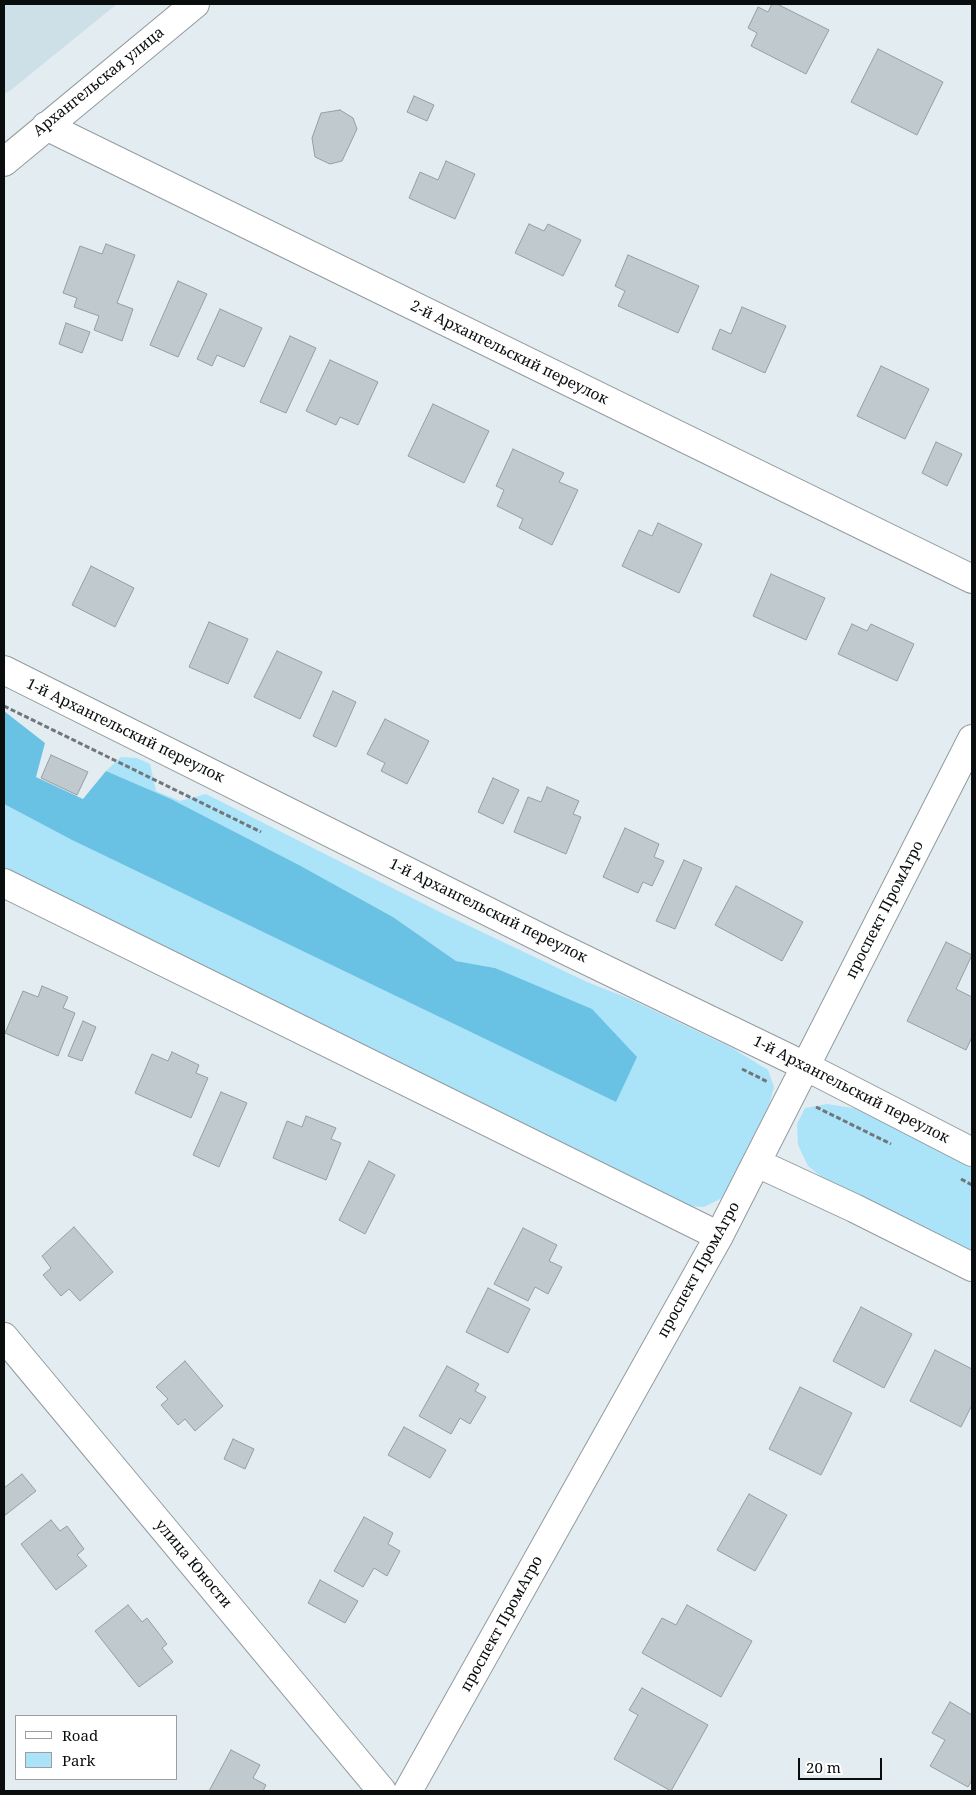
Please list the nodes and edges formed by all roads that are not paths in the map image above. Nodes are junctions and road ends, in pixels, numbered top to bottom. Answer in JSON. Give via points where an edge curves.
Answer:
{"nodes":[{"id":1,"x":195,"y":4,"type":"edge"},
{"id":2,"x":46,"y":126,"type":"junction"},
{"id":3,"x":7,"y":153,"type":"edge"},
{"id":4,"x":972,"y":580,"type":"edge"},
{"id":5,"x":4,"y":670,"type":"edge"},
{"id":6,"x":972,"y":739,"type":"edge"},
{"id":7,"x":4,"y":883,"type":"edge"},
{"id":8,"x":805,"y":1066,"type":"junction"},
{"id":9,"x":972,"y":1152,"type":"edge"},
{"id":10,"x":757,"y":1163,"type":"junction"},
{"id":11,"x":719,"y":1236,"type":"junction"},
{"id":12,"x":972,"y":1267,"type":"edge"},
{"id":13,"x":4,"y":1337,"type":"edge"},
{"id":14,"x":382,"y":1791,"type":"edge"},
{"id":15,"x":408,"y":1791,"type":"edge"}],
"edges":[{"from":1,"to":2,"type":"street","name":"Архангельская улица"},
{"from":2,"to":3,"type":"street","name":"Архангельская улица"},
{"from":2,"to":4,"type":"street","name":"2-й Архангельский переулок"},
{"from":5,"to":8,"type":"street","name":"1-й Архангельский переулок"},
{"from":6,"to":8,"type":"street","name":"проспект ПромАгро"},
{"from":7,"to":11,"type":"street"},
{"from":8,"to":9,"type":"street","name":"1-й Архангельский переулок"},
{"from":8,"to":10,"type":"street","name":"проспект ПромАгро"},
{"from":10,"to":11,"type":"street","name":"проспект ПромАгро"},
{"from":10,"to":12,"type":"street"},
{"from":11,"to":15,"type":"street","name":"проспект ПромАгро"},
{"from":13,"to":14,"type":"street","name":"улица Юности"}]}
